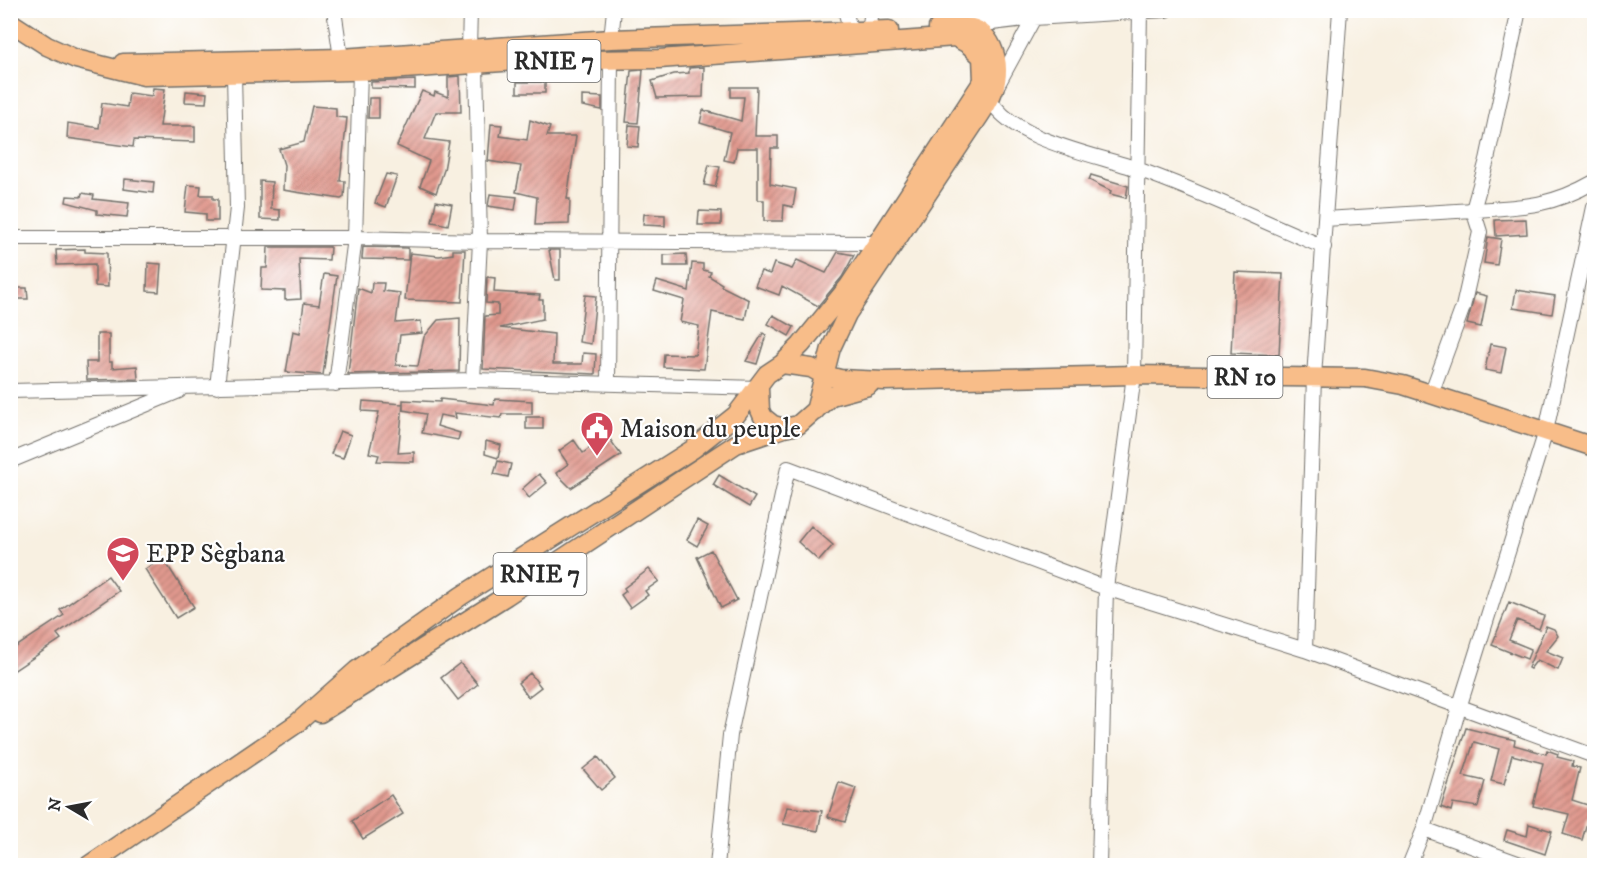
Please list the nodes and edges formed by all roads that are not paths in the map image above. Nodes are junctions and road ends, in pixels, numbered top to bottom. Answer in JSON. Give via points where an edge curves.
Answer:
{"nodes":[{"id":1,"x":334,"y":10,"type":"edge"},
{"id":2,"x":470,"y":10,"type":"edge"},
{"id":3,"x":614,"y":10,"type":"edge"},
{"id":4,"x":845,"y":10,"type":"edge"},
{"id":5,"x":872,"y":10,"type":"edge"},
{"id":6,"x":1166,"y":10,"type":"edge"},
{"id":7,"x":1340,"y":10,"type":"edge"},
{"id":8,"x":1519,"y":10,"type":"edge"},
{"id":9,"x":1140,"y":11,"type":"edge"},
{"id":10,"x":1036,"y":14,"type":"edge"},
{"id":11,"x":968,"y":18,"type":"edge"},
{"id":12,"x":10,"y":22,"type":"edge"},
{"id":13,"x":860,"y":31,"type":"junction"},
{"id":14,"x":611,"y":39,"type":"junction"},
{"id":15,"x":472,"y":57,"type":"junction"},
{"id":16,"x":341,"y":58,"type":"junction"},
{"id":17,"x":611,"y":59,"type":"junction"},
{"id":18,"x":95,"y":64,"type":"junction"},
{"id":19,"x":997,"y":68,"type":"junction"},
{"id":20,"x":360,"y":71,"type":"junction"},
{"id":21,"x":234,"y":74,"type":"junction"},
{"id":22,"x":983,"y":81,"type":"junction"},
{"id":23,"x":990,"y":99,"type":"junction"},
{"id":24,"x":1136,"y":168,"type":"junction"},
{"id":25,"x":1594,"y":182,"type":"edge"},
{"id":26,"x":1594,"y":207,"type":"edge"},
{"id":27,"x":1473,"y":210,"type":"junction"},
{"id":28,"x":1325,"y":219,"type":"junction"},
{"id":29,"x":10,"y":238,"type":"edge"},
{"id":30,"x":355,"y":238,"type":"junction"},
{"id":31,"x":233,"y":240,"type":"junction"},
{"id":32,"x":480,"y":241,"type":"junction"},
{"id":33,"x":610,"y":242,"type":"junction"},
{"id":34,"x":876,"y":243,"type":"junction"},
{"id":35,"x":1323,"y":248,"type":"junction"},
{"id":36,"x":782,"y":364,"type":"junction"},
{"id":37,"x":824,"y":375,"type":"junction"},
{"id":38,"x":1134,"y":375,"type":"junction"},
{"id":39,"x":1314,"y":377,"type":"junction"},
{"id":40,"x":473,"y":380,"type":"junction"},
{"id":41,"x":884,"y":381,"type":"junction"},
{"id":42,"x":609,"y":383,"type":"junction"},
{"id":43,"x":336,"y":384,"type":"junction"},
{"id":44,"x":217,"y":387,"type":"junction"},
{"id":45,"x":186,"y":388,"type":"junction"},
{"id":46,"x":759,"y":388,"type":"junction"},
{"id":47,"x":10,"y":391,"type":"edge"},
{"id":48,"x":1431,"y":394,"type":"junction"},
{"id":49,"x":815,"y":411,"type":"junction"},
{"id":50,"x":784,"y":428,"type":"junction"},
{"id":51,"x":1546,"y":430,"type":"junction"},
{"id":52,"x":1594,"y":447,"type":"edge"},
{"id":53,"x":10,"y":461,"type":"edge"},
{"id":54,"x":1106,"y":588,"type":"junction"},
{"id":55,"x":1305,"y":650,"type":"junction"},
{"id":56,"x":1459,"y":708,"type":"junction"},
{"id":57,"x":296,"y":724,"type":"junction"},
{"id":58,"x":1594,"y":756,"type":"edge"},
{"id":59,"x":1424,"y":829,"type":"junction"},
{"id":60,"x":1526,"y":865,"type":"edge"},
{"id":61,"x":88,"y":866,"type":"edge"},
{"id":62,"x":717,"y":866,"type":"edge"},
{"id":63,"x":1099,"y":866,"type":"edge"},
{"id":64,"x":1409,"y":866,"type":"edge"}],
"edges":[{"from":1,"to":16,"type":"street"},
{"from":2,"to":15,"type":"street"},
{"from":3,"to":14,"type":"street"},
{"from":4,"to":13,"type":"street"},
{"from":5,"to":13,"type":"street"},
{"from":6,"to":9,"type":"street"},
{"from":7,"to":28,"type":"street"},
{"from":8,"to":27,"type":"street"},
{"from":9,"to":10,"type":"street"},
{"from":9,"to":24,"type":"street"},
{"from":10,"to":11,"type":"street"},
{"from":10,"to":19,"type":"street"},
{"from":10,"to":23,"type":"street"},
{"from":11,"to":13,"type":"main road","name":"RNIE 7","number":"RNIE 7"},
{"from":11,"to":19,"type":"main road","via":[[992,45]]},
{"from":12,"to":18,"type":"main road","via":[[47,46]]},
{"from":13,"to":14,"type":"main road","name":"RNIE 7","number":"RNIE 7"},
{"from":14,"to":15,"type":"main road","name":"RNIE 7","number":"RNIE 7"},
{"from":15,"to":16,"type":"main road","name":"RNIE 7","number":"RNIE 7"},
{"from":15,"to":17,"type":"main road","name":"RNIE 7","number":"RNIE 7"},
{"from":15,"to":20,"type":"main road","name":"RNIE 7","number":"RNIE 7"},
{"from":15,"to":32,"type":"street"},
{"from":16,"to":18,"type":"main road","name":"RNIE 7","number":"RNIE 7"},
{"from":17,"to":22,"type":"main road","name":"RNIE 7","number":"RNIE 7","via":[[955,37],[982,57]]},
{"from":17,"to":33,"type":"street"},
{"from":18,"to":21,"type":"main road","name":"RNIE 7","number":"RNIE 7","via":[[144,76]]},
{"from":19,"to":22,"type":"street"},
{"from":19,"to":23,"type":"main road"},
{"from":20,"to":21,"type":"main road","name":"RNIE 7","number":"RNIE 7"},
{"from":20,"to":30,"type":"street"},
{"from":21,"to":31,"type":"street","via":[[238,192]]},
{"from":22,"to":34,"type":"main road","name":"RNIE 7","number":"RNIE 7"},
{"from":23,"to":24,"type":"street","via":[[1022,128],[1047,140]]},
{"from":23,"to":37,"type":"main road","via":[[846,314]]},
{"from":24,"to":35,"type":"street"},
{"from":24,"to":38,"type":"street"},
{"from":25,"to":27,"type":"street","via":[[1557,201],[1531,207]]},
{"from":26,"to":51,"type":"street"},
{"from":27,"to":28,"type":"street"},
{"from":27,"to":48,"type":"street","via":[[1480,232],[1463,307]]},
{"from":28,"to":35,"type":"street"},
{"from":29,"to":31,"type":"street"},
{"from":30,"to":31,"type":"street"},
{"from":30,"to":32,"type":"street"},
{"from":30,"to":43,"type":"street"},
{"from":31,"to":44,"type":"street"},
{"from":32,"to":33,"type":"street"},
{"from":32,"to":40,"type":"street"},
{"from":33,"to":34,"type":"street"},
{"from":33,"to":42,"type":"street"},
{"from":34,"to":36,"type":"main road","name":"RNIE 7","number":"RNIE 7","via":[[849,286]]},
{"from":35,"to":39,"type":"street"},
{"from":36,"to":37,"type":"main road","number":"RN 10","via":[[811,368]]},
{"from":36,"to":46,"type":"main road","name":"RNIE 7","number":"RNIE 7","via":[[767,374]]},
{"from":37,"to":41,"type":"main road","number":"RN 10"},
{"from":37,"to":49,"type":"main road"},
{"from":38,"to":39,"type":"main road","number":"RN 10"},
{"from":38,"to":41,"type":"main road","number":"RN 10"},
{"from":38,"to":54,"type":"street"},
{"from":39,"to":48,"type":"main road","number":"RN 10","via":[[1365,378]]},
{"from":39,"to":55,"type":"street"},
{"from":40,"to":42,"type":"street"},
{"from":40,"to":43,"type":"street"},
{"from":41,"to":49,"type":"main road","number":"RN 10","via":[[831,396]]},
{"from":42,"to":46,"type":"street"},
{"from":43,"to":44,"type":"street"},
{"from":44,"to":45,"type":"street"},
{"from":45,"to":47,"type":"street"},
{"from":45,"to":53,"type":"street"},
{"from":46,"to":50,"type":"main road","via":[[763,417]]},
{"from":46,"to":57,"type":"main road","name":"RNIE 7","number":"RNIE 7","via":[[736,415],[693,449],[461,596],[357,670]]},
{"from":48,"to":51,"type":"main road","number":"RN 10"},
{"from":49,"to":50,"type":"main road","number":"RN 10","via":[[798,425]]},
{"from":50,"to":57,"type":"main road","name":"RNIE 7","number":"RNIE 7","via":[[736,444],[506,596]]},
{"from":51,"to":52,"type":"main road","number":"RN 10"},
{"from":51,"to":56,"type":"street"},
{"from":54,"to":55,"type":"street"},
{"from":54,"to":62,"type":"street","via":[[789,468],[730,735]]},
{"from":54,"to":63,"type":"street"},
{"from":55,"to":56,"type":"street"},
{"from":56,"to":58,"type":"street"},
{"from":56,"to":59,"type":"street"},
{"from":57,"to":61,"type":"main road","name":"RNIE 7","number":"RNIE 7"},
{"from":59,"to":60,"type":"street"},
{"from":59,"to":64,"type":"street"}]}
